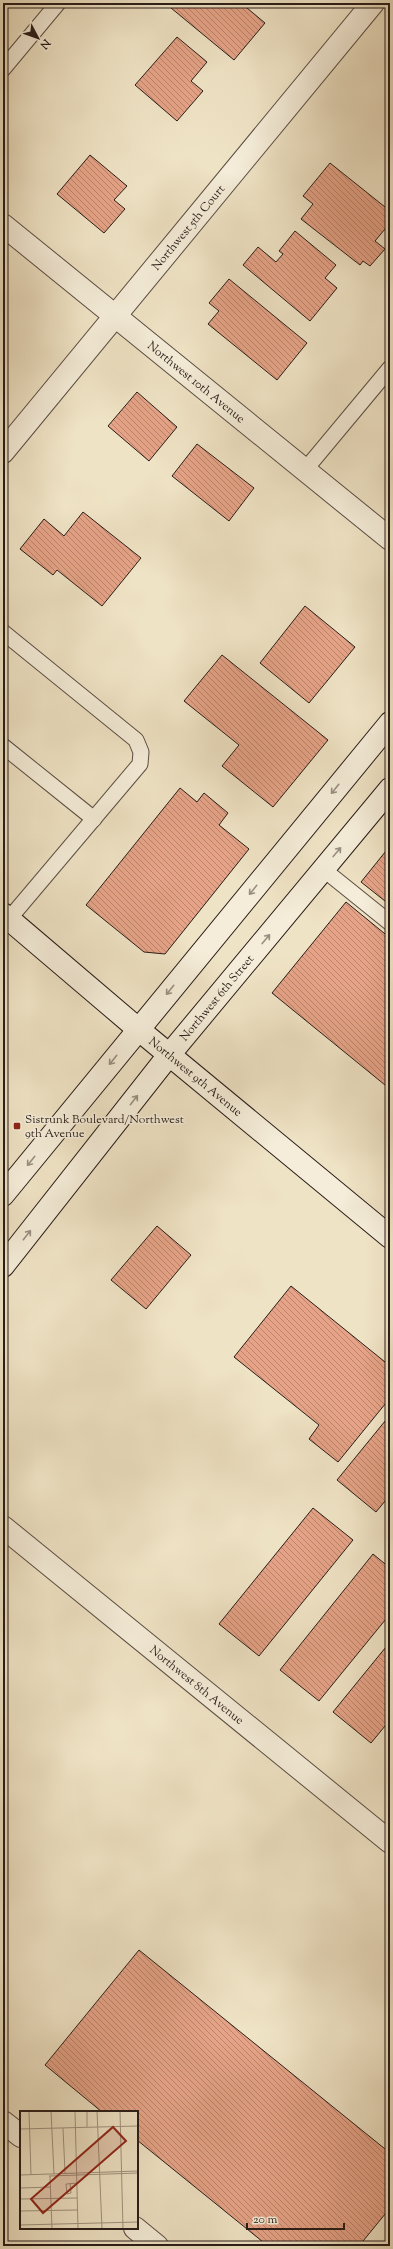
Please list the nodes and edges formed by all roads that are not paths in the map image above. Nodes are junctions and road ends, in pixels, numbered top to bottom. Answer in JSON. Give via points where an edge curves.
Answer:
{"nodes":[{"id":1,"x":58,"y":3,"type":"edge"},
{"id":2,"x":373,"y":3,"type":"edge"},
{"id":3,"x":3,"y":69,"type":"edge"},
{"id":4,"x":3,"y":225,"type":"edge"},
{"id":5,"x":114,"y":316,"type":"junction"},
{"id":6,"x":390,"y":368,"type":"edge"},
{"id":7,"x":3,"y":452,"type":"edge"},
{"id":8,"x":305,"y":470,"type":"junction"},
{"id":9,"x":390,"y":539,"type":"edge"},
{"id":10,"x":3,"y":632,"type":"edge"},
{"id":11,"x":390,"y":723,"type":"edge"},
{"id":12,"x":3,"y":746,"type":"edge"},
{"id":13,"x":390,"y":789,"type":"edge"},
{"id":14,"x":94,"y":819,"type":"junction"},
{"id":15,"x":323,"y":869,"type":"junction"},
{"id":16,"x":6,"y":917,"type":"edge"},
{"id":17,"x":390,"y":923,"type":"edge"},
{"id":18,"x":138,"y":1030,"type":"junction"},
{"id":19,"x":169,"y":1055,"type":"junction"},
{"id":20,"x":3,"y":1195,"type":"edge"},
{"id":21,"x":390,"y":1237,"type":"edge"},
{"id":22,"x":3,"y":1266,"type":"edge"},
{"id":23,"x":3,"y":1527,"type":"edge"},
{"id":24,"x":390,"y":1842,"type":"edge"},
{"id":25,"x":3,"y":2122,"type":"edge"},
{"id":26,"x":20,"y":2135,"type":"edge"},
{"id":27,"x":136,"y":2229,"type":"edge"},
{"id":28,"x":157,"y":2246,"type":"edge"}],
"edges":[{"from":1,"to":3,"type":"lane"},
{"from":2,"to":5,"type":"street","name":"Northwest 5th Court"},
{"from":4,"to":5,"type":"street","name":"Northwest 10th Avenue"},
{"from":5,"to":7,"type":"street","name":"Northwest 5th Court"},
{"from":5,"to":8,"type":"street","name":"Northwest 10th Avenue"},
{"from":6,"to":8,"type":"lane"},
{"from":8,"to":9,"type":"street","name":"Northwest 10th Avenue"},
{"from":10,"to":14,"type":"lane","via":[[136,740],[141,752],[140,764]]},
{"from":11,"to":18,"type":"street","one_way":true},
{"from":12,"to":14,"type":"lane"},
{"from":15,"to":13,"type":"street","name":"Northwest 6th Street","one_way":true},
{"from":14,"to":16,"type":"lane"},
{"from":15,"to":17,"type":"lane"},
{"from":19,"to":15,"type":"street","name":"Northwest 6th Street","one_way":true},
{"from":16,"to":18,"type":"street","name":"Northwest 9th Avenue"},
{"from":18,"to":19,"type":"street","name":"Northwest 9th Avenue"},
{"from":18,"to":20,"type":"street","one_way":true},
{"from":19,"to":21,"type":"street","name":"Northwest 9th Avenue"},
{"from":22,"to":19,"type":"street","name":"Northwest 6th Street","one_way":true},
{"from":23,"to":24,"type":"street","name":"Northwest 8th Avenue"},
{"from":25,"to":26,"type":"street"},
{"from":27,"to":28,"type":"street"}]}
